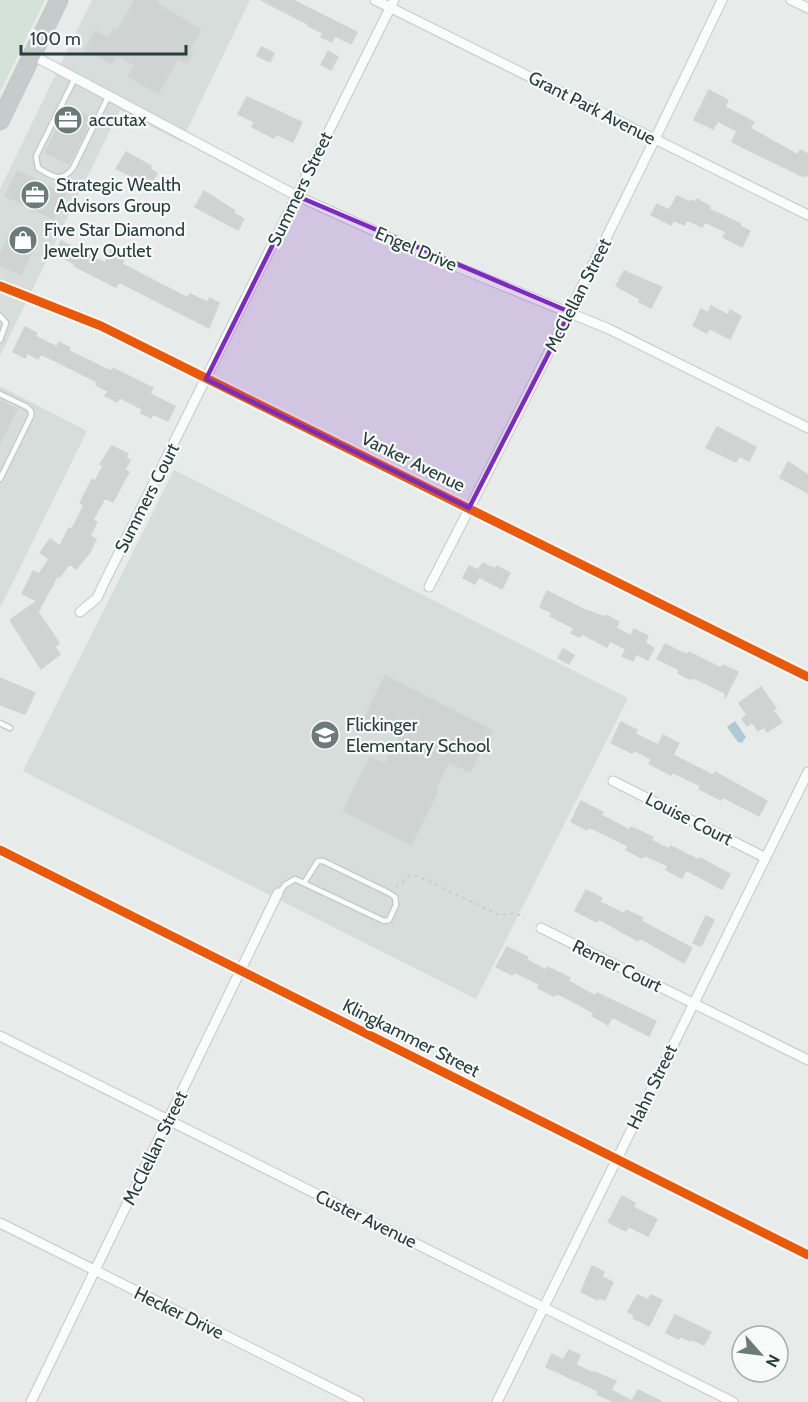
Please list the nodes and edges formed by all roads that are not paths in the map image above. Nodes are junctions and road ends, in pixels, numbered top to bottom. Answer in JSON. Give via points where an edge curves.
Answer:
{"nodes":[{"id":1,"x":59,"y":0,"type":"edge"},
{"id":2,"x":375,"y":0,"type":"edge"},
{"id":3,"x":722,"y":0,"type":"edge"},
{"id":4,"x":791,"y":0,"type":"edge"},
{"id":5,"x":393,"y":4,"type":"edge"},
{"id":6,"x":808,"y":8,"type":"edge"},
{"id":7,"x":32,"y":55,"type":"junction"},
{"id":8,"x":76,"y":78,"type":"junction"},
{"id":9,"x":109,"y":95,"type":"junction"},
{"id":10,"x":0,"y":121,"type":"edge"},
{"id":11,"x":656,"y":140,"type":"junction"},
{"id":12,"x":297,"y":196,"type":"junction"},
{"id":13,"x":808,"y":215,"type":"edge"},
{"id":14,"x":0,"y":286,"type":"edge"},
{"id":15,"x":570,"y":312,"type":"junction"},
{"id":16,"x":0,"y":316,"type":"edge"},
{"id":17,"x":0,"y":340,"type":"edge"},
{"id":18,"x":206,"y":379,"type":"junction"},
{"id":19,"x":0,"y":394,"type":"edge"},
{"id":20,"x":808,"y":428,"type":"edge"},
{"id":21,"x":0,"y":479,"type":"edge"},
{"id":22,"x":469,"y":508,"type":"junction"},
{"id":23,"x":429,"y":587,"type":"dead end"},
{"id":24,"x":80,"y":612,"type":"dead end"},
{"id":25,"x":808,"y":677,"type":"edge"},
{"id":26,"x":0,"y":723,"type":"edge"},
{"id":27,"x":10,"y":728,"type":"dead end"},
{"id":28,"x":808,"y":772,"type":"edge"},
{"id":29,"x":613,"y":781,"type":"dead end"},
{"id":30,"x":0,"y":850,"type":"edge"},
{"id":31,"x":766,"y":858,"type":"junction"},
{"id":32,"x":304,"y":882,"type":"junction"},
{"id":33,"x":278,"y":893,"type":"joint"},
{"id":34,"x":541,"y":928,"type":"dead end"},
{"id":35,"x":241,"y":971,"type":"junction"},
{"id":36,"x":693,"y":1004,"type":"junction"},
{"id":37,"x":0,"y":1036,"type":"edge"},
{"id":38,"x":808,"y":1060,"type":"edge"},
{"id":39,"x":169,"y":1121,"type":"junction"},
{"id":40,"x":617,"y":1158,"type":"junction"},
{"id":41,"x":0,"y":1223,"type":"edge"},
{"id":42,"x":808,"y":1255,"type":"edge"},
{"id":43,"x":95,"y":1271,"type":"junction"},
{"id":44,"x":543,"y":1307,"type":"junction"},
{"id":45,"x":31,"y":1402,"type":"edge"},
{"id":46,"x":359,"y":1402,"type":"edge"},
{"id":47,"x":497,"y":1402,"type":"edge"},
{"id":48,"x":733,"y":1402,"type":"edge"}],
"edges":[{"from":1,"to":7,"type":"highway"},
{"from":2,"to":5,"type":"street","name":"Grant Park Avenue"},
{"from":3,"to":11,"type":"street","name":"McClellan Street"},
{"from":4,"to":6,"type":"street"},
{"from":5,"to":11,"type":"street","name":"Grant Park Avenue"},
{"from":5,"to":12,"type":"street","name":"Summers Street"},
{"from":7,"to":8,"type":"street","name":"Engel Drive"},
{"from":7,"to":10,"type":"highway"},
{"from":8,"to":9,"type":"street","name":"Engel Drive"},
{"from":8,"to":9,"type":"lane","via":[[36,156],[40,169],[60,178],[69,173]]},
{"from":9,"to":12,"type":"street","name":"Engel Drive"},
{"from":11,"to":13,"type":"street","name":"Grant Park Avenue"},
{"from":11,"to":15,"type":"street","name":"McClellan Street"},
{"from":12,"to":15,"type":"street","name":"Engel Drive","via":[[428,255]]},
{"from":12,"to":18,"type":"street","name":"Summers Street"},
{"from":14,"to":18,"type":"street","name":"Vanker Avenue","via":[[100,326]]},
{"from":15,"to":20,"type":"street","name":"Engel Drive"},
{"from":15,"to":22,"type":"street","name":"McClellan Street"},
{"from":16,"to":17,"type":"lane","via":[[6,323]]},
{"from":18,"to":22,"type":"street","name":"Vanker Avenue"},
{"from":18,"to":24,"type":"street","name":"Summers Court","via":[[97,598]]},
{"from":19,"to":21,"type":"lane","via":[[31,411]]},
{"from":22,"to":23,"type":"street","name":"McClellan Street"},
{"from":22,"to":25,"type":"street","name":"Vanker Avenue"},
{"from":26,"to":27,"type":"lane"},
{"from":28,"to":31,"type":"street","name":"Hahn Street"},
{"from":29,"to":31,"type":"street","name":"Louise Court"},
{"from":30,"to":35,"type":"street","name":"Klingkammer Street"},
{"from":31,"to":36,"type":"street","name":"Hahn Street"},
{"from":32,"to":32,"type":"lane","via":[[318,861],[323,861],[389,893],[395,897],[396,905],[384,921]]},
{"from":32,"to":33,"type":"lane","via":[[295,879]]},
{"from":33,"to":35,"type":"street","name":"McClellan Street"},
{"from":34,"to":36,"type":"street","name":"Remer Court"},
{"from":35,"to":39,"type":"street","name":"McClellan Street"},
{"from":35,"to":40,"type":"street","name":"Klingkammer Street"},
{"from":36,"to":38,"type":"street","name":"Remer Court"},
{"from":36,"to":40,"type":"street","name":"Hahn Street"},
{"from":37,"to":39,"type":"street","name":"Custer Avenue"},
{"from":39,"to":43,"type":"street","name":"McClellan Street"},
{"from":39,"to":44,"type":"street","name":"Custer Avenue"},
{"from":40,"to":42,"type":"street","name":"Klingkammer Street"},
{"from":40,"to":44,"type":"street","name":"Hahn Street"},
{"from":41,"to":43,"type":"street","name":"Hecker Drive"},
{"from":43,"to":45,"type":"street","name":"McClellan Street"},
{"from":43,"to":46,"type":"street","name":"Hecker Drive"},
{"from":44,"to":47,"type":"street","name":"Hahn Street"},
{"from":44,"to":48,"type":"street","name":"Custer Avenue"}]}
